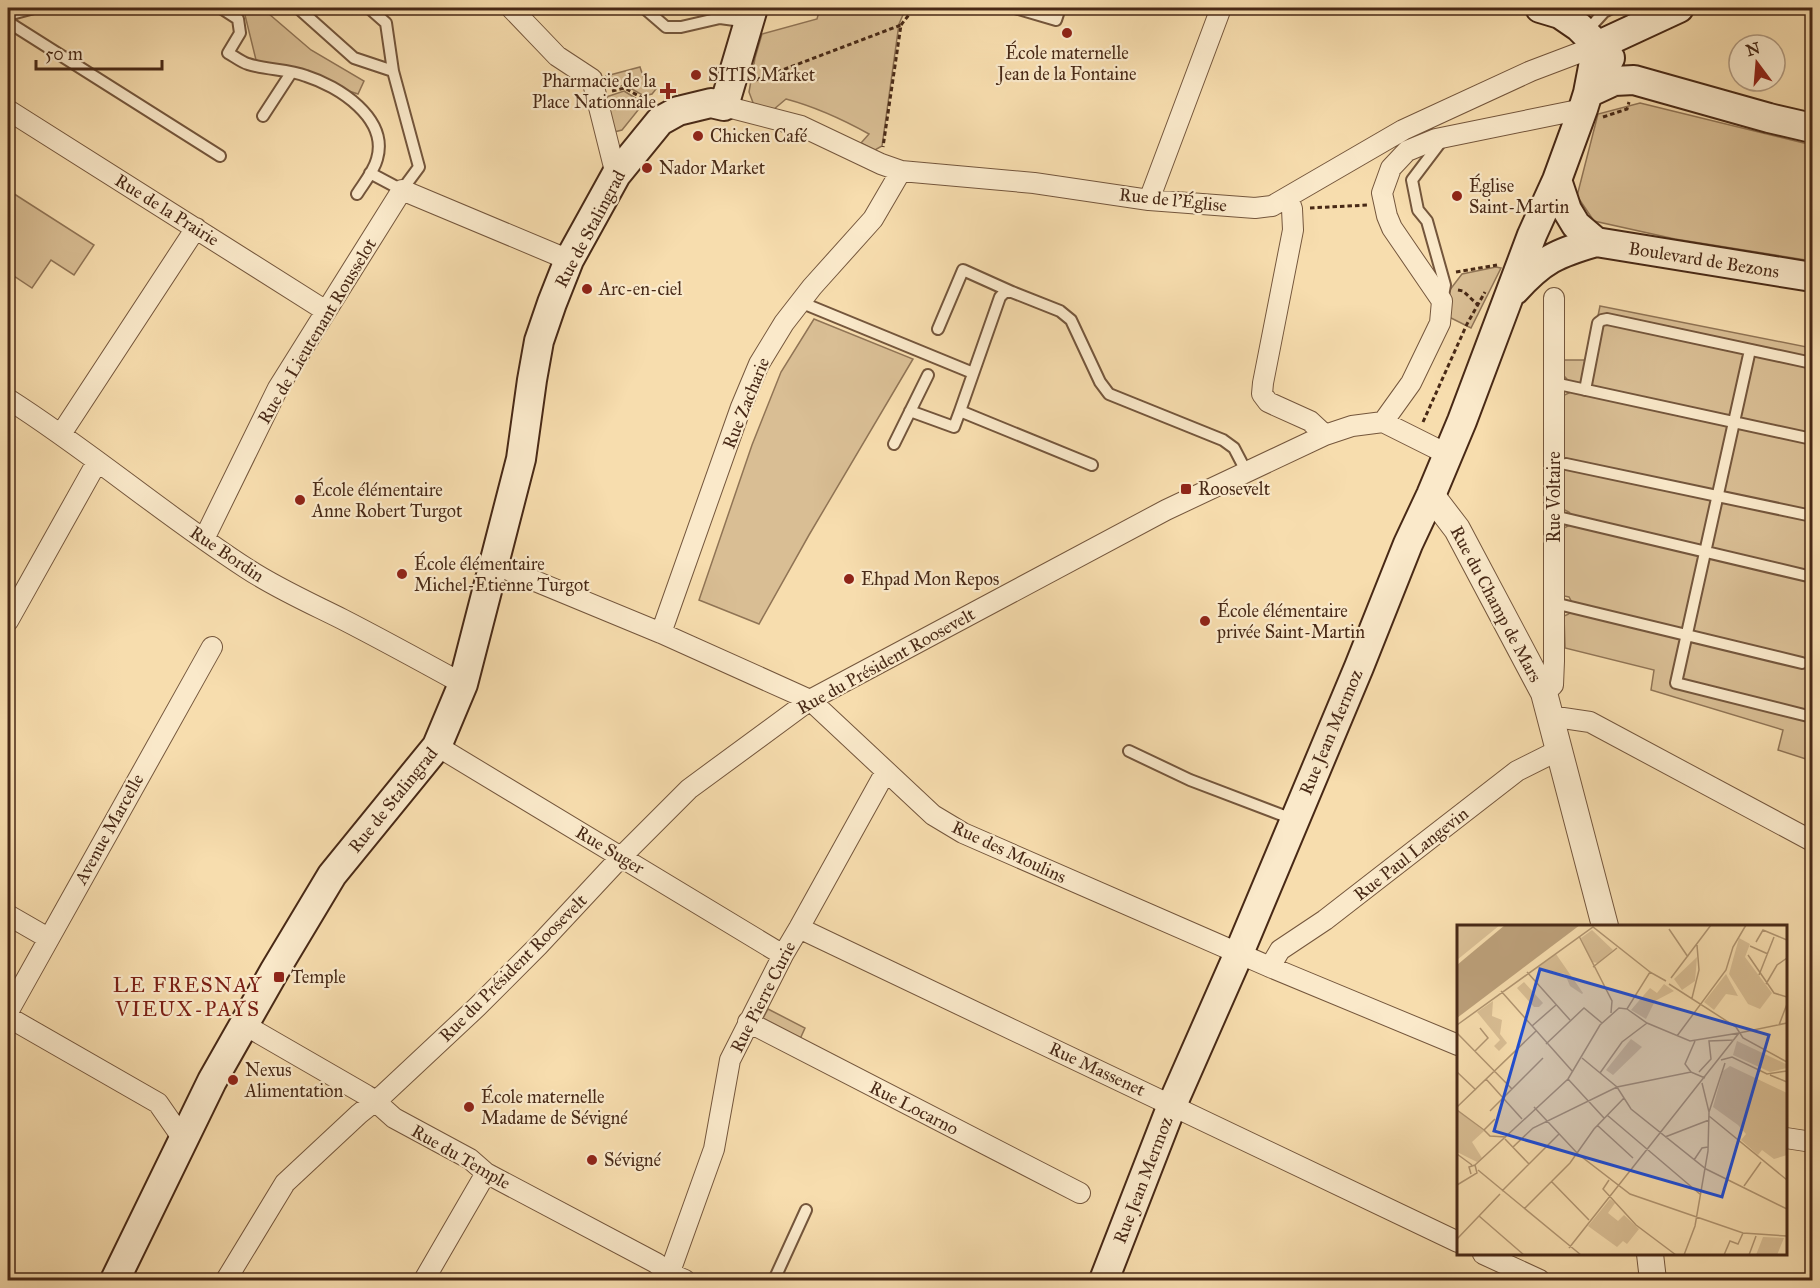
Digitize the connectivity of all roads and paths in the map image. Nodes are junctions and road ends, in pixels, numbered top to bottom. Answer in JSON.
{"nodes":[{"id":1,"x":34,"y":8,"type":"edge"},
{"id":2,"x":221,"y":8,"type":"edge"},
{"id":3,"x":298,"y":8,"type":"edge"},
{"id":4,"x":369,"y":8,"type":"edge"},
{"id":5,"x":511,"y":8,"type":"edge"},
{"id":6,"x":644,"y":8,"type":"edge"},
{"id":7,"x":914,"y":8,"type":"edge"},
{"id":8,"x":1016,"y":8,"type":"edge"},
{"id":9,"x":1060,"y":8,"type":"edge"},
{"id":10,"x":1221,"y":8,"type":"edge"},
{"id":11,"x":1540,"y":8,"type":"edge"},
{"id":12,"x":1612,"y":8,"type":"edge"},
{"id":13,"x":1679,"y":8,"type":"edge"},
{"id":14,"x":307,"y":12,"type":"edge"},
{"id":15,"x":8,"y":15,"type":"edge"},
{"id":16,"x":751,"y":15,"type":"edge"},
{"id":17,"x":8,"y":22,"type":"edge"},
{"id":18,"x":901,"y":25,"type":"junction"},
{"id":19,"x":1591,"y":39,"type":"junction"},
{"id":20,"x":393,"y":71,"type":"junction"},
{"id":21,"x":291,"y":73,"type":"junction"},
{"id":22,"x":1634,"y":80,"type":"junction"},
{"id":23,"x":597,"y":95,"type":"junction"},
{"id":24,"x":727,"y":98,"type":"junction"},
{"id":25,"x":651,"y":103,"type":"dead end"},
{"id":26,"x":1590,"y":108,"type":"junction"},
{"id":27,"x":8,"y":110,"type":"edge"},
{"id":28,"x":263,"y":116,"type":"dead end"},
{"id":29,"x":1812,"y":128,"type":"edge"},
{"id":30,"x":1444,"y":137,"type":"junction"},
{"id":31,"x":220,"y":156,"type":"dead end"},
{"id":32,"x":881,"y":164,"type":"junction"},
{"id":33,"x":901,"y":171,"type":"junction"},
{"id":34,"x":370,"y":173,"type":"junction"},
{"id":35,"x":616,"y":175,"type":"junction"},
{"id":36,"x":1557,"y":180,"type":"junction"},
{"id":37,"x":402,"y":190,"type":"junction"},
{"id":38,"x":357,"y":194,"type":"dead end"},
{"id":39,"x":1149,"y":200,"type":"junction"},
{"id":40,"x":1290,"y":203,"type":"junction"},
{"id":41,"x":1383,"y":204,"type":"junction"},
{"id":42,"x":196,"y":228,"type":"junction"},
{"id":43,"x":1596,"y":242,"type":"junction"},
{"id":44,"x":569,"y":260,"type":"junction"},
{"id":45,"x":1812,"y":277,"type":"edge"},
{"id":46,"x":1498,"y":285,"type":"junction"},
{"id":47,"x":1443,"y":287,"type":"junction"},
{"id":48,"x":1012,"y":292,"type":"junction"},
{"id":49,"x":1554,"y":298,"type":"dead end"},
{"id":50,"x":800,"y":302,"type":"junction"},
{"id":51,"x":1478,"y":305,"type":"junction"},
{"id":52,"x":326,"y":311,"type":"junction"},
{"id":53,"x":938,"y":329,"type":"dead end"},
{"id":54,"x":1750,"y":350,"type":"junction"},
{"id":55,"x":1812,"y":363,"type":"edge"},
{"id":56,"x":973,"y":373,"type":"junction"},
{"id":57,"x":928,"y":375,"type":"dead end"},
{"id":58,"x":1554,"y":383,"type":"junction"},
{"id":59,"x":1585,"y":390,"type":"junction"},
{"id":60,"x":8,"y":399,"type":"edge"},
{"id":61,"x":910,"y":411,"type":"junction"},
{"id":62,"x":960,"y":411,"type":"junction"},
{"id":63,"x":1383,"y":422,"type":"junction"},
{"id":64,"x":1734,"y":423,"type":"junction"},
{"id":65,"x":61,"y":434,"type":"junction"},
{"id":66,"x":1325,"y":435,"type":"junction"},
{"id":67,"x":1415,"y":438,"type":"junction"},
{"id":68,"x":1812,"y":439,"type":"edge"},
{"id":69,"x":894,"y":444,"type":"dead end"},
{"id":70,"x":1447,"y":454,"type":"junction"},
{"id":71,"x":97,"y":462,"type":"junction"},
{"id":72,"x":1566,"y":464,"type":"dead end"},
{"id":73,"x":1092,"y":465,"type":"dead end"},
{"id":74,"x":1246,"y":471,"type":"junction"},
{"id":75,"x":1431,"y":495,"type":"junction"},
{"id":76,"x":1718,"y":496,"type":"junction"},
{"id":77,"x":1554,"y":516,"type":"junction"},
{"id":78,"x":1812,"y":516,"type":"edge"},
{"id":79,"x":204,"y":539,"type":"junction"},
{"id":80,"x":1705,"y":552,"type":"junction"},
{"id":81,"x":494,"y":564,"type":"junction"},
{"id":82,"x":1812,"y":578,"type":"edge"},
{"id":83,"x":1554,"y":603,"type":"junction"},
{"id":84,"x":8,"y":621,"type":"edge"},
{"id":85,"x":661,"y":633,"type":"junction"},
{"id":86,"x":1687,"y":635,"type":"junction"},
{"id":87,"x":212,"y":647,"type":"dead end"},
{"id":88,"x":1802,"y":663,"type":"dead end"},
{"id":89,"x":463,"y":684,"type":"junction"},
{"id":90,"x":1544,"y":693,"type":"junction"},
{"id":91,"x":810,"y":700,"type":"junction"},
{"id":92,"x":1812,"y":717,"type":"edge"},
{"id":93,"x":1552,"y":718,"type":"junction"},
{"id":94,"x":437,"y":746,"type":"junction"},
{"id":95,"x":1560,"y":750,"type":"junction"},
{"id":96,"x":1129,"y":751,"type":"dead end"},
{"id":97,"x":886,"y":771,"type":"junction"},
{"id":98,"x":1295,"y":820,"type":"junction"},
{"id":99,"x":1812,"y":841,"type":"edge"},
{"id":100,"x":621,"y":857,"type":"junction"},
{"id":101,"x":8,"y":915,"type":"edge"},
{"id":102,"x":1604,"y":925,"type":"edge"},
{"id":103,"x":799,"y":928,"type":"junction"},
{"id":104,"x":48,"y":938,"type":"junction"},
{"id":105,"x":1239,"y":953,"type":"junction"},
{"id":106,"x":783,"y":955,"type":"junction"},
{"id":107,"x":1270,"y":967,"type":"junction"},
{"id":108,"x":8,"y":1012,"type":"edge"},
{"id":109,"x":8,"y":1017,"type":"edge"},
{"id":110,"x":748,"y":1022,"type":"junction"},
{"id":111,"x":243,"y":1024,"type":"junction"},
{"id":112,"x":1457,"y":1045,"type":"edge"},
{"id":113,"x":375,"y":1101,"type":"junction"},
{"id":114,"x":1172,"y":1105,"type":"junction"},
{"id":115,"x":1787,"y":1138,"type":"edge"},
{"id":116,"x":183,"y":1139,"type":"junction"},
{"id":117,"x":1812,"y":1142,"type":"edge"},
{"id":118,"x":486,"y":1173,"type":"junction"},
{"id":119,"x":1080,"y":1193,"type":"dead end"},
{"id":120,"x":806,"y":1210,"type":"dead end"},
{"id":121,"x":1457,"y":1242,"type":"edge"},
{"id":122,"x":1485,"y":1255,"type":"edge"},
{"id":123,"x":1650,"y":1255,"type":"edge"},
{"id":124,"x":673,"y":1278,"type":"edge"},
{"id":125,"x":115,"y":1281,"type":"edge"},
{"id":126,"x":226,"y":1281,"type":"edge"},
{"id":127,"x":424,"y":1281,"type":"edge"},
{"id":128,"x":774,"y":1281,"type":"edge"},
{"id":129,"x":1104,"y":1281,"type":"edge"},
{"id":130,"x":1540,"y":1281,"type":"edge"},
{"id":131,"x":1653,"y":1281,"type":"edge"}],
"edges":[{"from":1,"to":15,"type":"lane"},
{"from":2,"to":21,"type":"lane"},
{"from":3,"to":14,"type":"lane"},
{"from":4,"to":20,"type":"lane"},
{"from":5,"to":23,"type":"street"},
{"from":6,"to":16,"type":"lane"},
{"from":7,"to":18,"type":"path"},
{"from":8,"to":9,"type":"lane"},
{"from":10,"to":39,"type":"street"},
{"from":11,"to":19,"type":"main road"},
{"from":12,"to":19,"type":"lane"},
{"from":13,"to":19,"type":"main road"},
{"from":14,"to":20,"type":"lane"},
{"from":16,"to":24,"type":"main road"},
{"from":17,"to":31,"type":"lane"},
{"from":18,"to":24,"type":"path"},
{"from":18,"to":32,"type":"path"},
{"from":19,"to":22,"type":"main road"},
{"from":19,"to":26,"type":"main road","name":"Rue Jean Mermoz"},
{"from":19,"to":40,"type":"street","name":"Rue de l'Église"},
{"from":20,"to":37,"type":"lane"},
{"from":21,"to":28,"type":"lane"},
{"from":21,"to":34,"type":"lane"},
{"from":22,"to":26,"type":"main road"},
{"from":22,"to":26,"type":"path"},
{"from":22,"to":29,"type":"main road"},
{"from":23,"to":25,"type":"path"},
{"from":23,"to":35,"type":"street"},
{"from":24,"to":32,"type":"street","name":"Rue de l'Église"},
{"from":24,"to":35,"type":"main road","name":"Rue de Stalingrad"},
{"from":26,"to":30,"type":"street"},
{"from":26,"to":36,"type":"main road","name":"Rue Jean Mermoz"},
{"from":27,"to":42,"type":"street","name":"Rue de la Prairie"},
{"from":30,"to":41,"type":"street"},
{"from":30,"to":47,"type":"lane"},
{"from":32,"to":33,"type":"street","name":"Rue de l'Église"},
{"from":33,"to":39,"type":"street","name":"Rue de l'Église"},
{"from":33,"to":50,"type":"street","name":"Rue Zacharie"},
{"from":34,"to":37,"type":"lane"},
{"from":34,"to":38,"type":"lane"},
{"from":35,"to":44,"type":"main road","name":"Rue de Stalingrad"},
{"from":36,"to":43,"type":"main road"},
{"from":36,"to":46,"type":"main road","name":"Rue Jean Mermoz"},
{"from":37,"to":44,"type":"street"},
{"from":37,"to":52,"type":"street","name":"Rue de Lieutenant Rousselot"},
{"from":39,"to":40,"type":"street","name":"Rue de l'Église"},
{"from":40,"to":41,"type":"path"},
{"from":40,"to":66,"type":"street"},
{"from":41,"to":47,"type":"street"},
{"from":42,"to":52,"type":"street","name":"Rue de la Prairie"},
{"from":42,"to":65,"type":"street"},
{"from":43,"to":45,"type":"main road","name":"Boulevard de Bezons"},
{"from":43,"to":46,"type":"main road","name":"Boulevard de Bezons"},
{"from":44,"to":81,"type":"main road","name":"Rue de Stalingrad"},
{"from":46,"to":47,"type":"path"},
{"from":46,"to":51,"type":"path"},
{"from":46,"to":70,"type":"main road","name":"Rue Jean Mermoz"},
{"from":47,"to":51,"type":"path"},
{"from":47,"to":63,"type":"street"},
{"from":48,"to":53,"type":"lane"},
{"from":48,"to":56,"type":"lane"},
{"from":48,"to":74,"type":"lane"},
{"from":49,"to":58,"type":"street","name":"Rue Voltaire"},
{"from":50,"to":56,"type":"lane"},
{"from":50,"to":85,"type":"street","name":"Rue Zacharie"},
{"from":51,"to":67,"type":"path"},
{"from":52,"to":79,"type":"street","name":"Rue de Lieutenant Rousselot"},
{"from":54,"to":55,"type":"lane"},
{"from":54,"to":59,"type":"lane"},
{"from":54,"to":64,"type":"lane"},
{"from":56,"to":62,"type":"lane"},
{"from":57,"to":61,"type":"lane"},
{"from":58,"to":59,"type":"lane"},
{"from":58,"to":77,"type":"street","name":"Rue Voltaire"},
{"from":59,"to":64,"type":"lane"},
{"from":60,"to":65,"type":"street","name":"Rue Bordin"},
{"from":61,"to":62,"type":"lane"},
{"from":61,"to":69,"type":"lane"},
{"from":62,"to":73,"type":"lane"},
{"from":63,"to":66,"type":"street","name":"Rue du Président Roosevelt"},
{"from":63,"to":67,"type":"street"},
{"from":64,"to":68,"type":"lane"},
{"from":64,"to":76,"type":"lane"},
{"from":65,"to":71,"type":"street","name":"Rue Bordin"},
{"from":66,"to":74,"type":"street","name":"Rue du Président Roosevelt"},
{"from":67,"to":70,"type":"street"},
{"from":70,"to":75,"type":"main road","name":"Rue Jean Mermoz"},
{"from":71,"to":79,"type":"street","name":"Rue Bordin"},
{"from":71,"to":84,"type":"street"},
{"from":72,"to":76,"type":"lane"},
{"from":74,"to":91,"type":"street","name":"Rue du Président Roosevelt"},
{"from":75,"to":90,"type":"street","name":"Rue du Champ de Mars"},
{"from":75,"to":98,"type":"main road","name":"Rue Jean Mermoz"},
{"from":76,"to":78,"type":"lane"},
{"from":76,"to":80,"type":"lane"},
{"from":77,"to":80,"type":"lane"},
{"from":77,"to":83,"type":"street","name":"Rue Voltaire"},
{"from":79,"to":89,"type":"street","name":"Rue Bordin"},
{"from":80,"to":82,"type":"lane"},
{"from":80,"to":86,"type":"lane"},
{"from":81,"to":85,"type":"street","name":"Rue des Moulins"},
{"from":81,"to":89,"type":"main road","name":"Rue de Stalingrad"},
{"from":83,"to":86,"type":"lane"},
{"from":83,"to":90,"type":"street","name":"Rue Voltaire"},
{"from":85,"to":91,"type":"street","name":"Rue des Moulins"},
{"from":86,"to":88,"type":"lane"},
{"from":86,"to":92,"type":"lane"},
{"from":87,"to":104,"type":"street","name":"Avenue Marcelle"},
{"from":89,"to":94,"type":"main road","name":"Rue de Stalingrad"},
{"from":90,"to":93,"type":"street","name":"Rue du Champ de Mars"},
{"from":91,"to":97,"type":"street","name":"Rue des Moulins"},
{"from":91,"to":100,"type":"street","name":"Rue du Président Roosevelt"},
{"from":93,"to":95,"type":"street"},
{"from":93,"to":99,"type":"street"},
{"from":94,"to":100,"type":"street","name":"Rue Suger"},
{"from":94,"to":111,"type":"main road","name":"Rue de Stalingrad"},
{"from":95,"to":102,"type":"street"},
{"from":95,"to":107,"type":"street","name":"Rue Paul Langevin"},
{"from":96,"to":98,"type":"lane"},
{"from":97,"to":103,"type":"street","name":"Rue Pierre Curie"},
{"from":97,"to":105,"type":"street","name":"Rue des Moulins"},
{"from":98,"to":105,"type":"main road","name":"Rue Jean Mermoz"},
{"from":100,"to":106,"type":"street","name":"Rue Suger"},
{"from":100,"to":113,"type":"street","name":"Rue du Président Roosevelt"},
{"from":101,"to":104,"type":"street"},
{"from":103,"to":106,"type":"street","name":"Rue Pierre Curie"},
{"from":103,"to":114,"type":"street","name":"Rue Massenet"},
{"from":104,"to":108,"type":"street","name":"Avenue Marcelle"},
{"from":105,"to":107,"type":"street","name":"Rue des Moulins"},
{"from":105,"to":114,"type":"main road","name":"Rue Jean Mermoz"},
{"from":106,"to":110,"type":"street","name":"Rue Pierre Curie"},
{"from":107,"to":112,"type":"street","name":"Rue des Moulins"},
{"from":109,"to":116,"type":"street"},
{"from":110,"to":119,"type":"street","name":"Rue Locarno"},
{"from":110,"to":124,"type":"street","name":"Rue Pierre Curie"},
{"from":111,"to":113,"type":"street","name":"Rue du Temple"},
{"from":111,"to":116,"type":"main road","name":"Rue de Stalingrad"},
{"from":113,"to":118,"type":"street","name":"Rue du Temple"},
{"from":113,"to":126,"type":"street","name":"Rue du Président Roosevelt"},
{"from":114,"to":121,"type":"street","name":"Rue Massenet"},
{"from":114,"to":129,"type":"main road","name":"Rue Jean Mermoz"},
{"from":115,"to":117,"type":"street"},
{"from":116,"to":125,"type":"main road","name":"Rue de Stalingrad"},
{"from":118,"to":124,"type":"street","name":"Rue du Temple"},
{"from":118,"to":127,"type":"street"},
{"from":120,"to":128,"type":"lane"},
{"from":122,"to":130,"type":"street"},
{"from":123,"to":131,"type":"street"}]}
